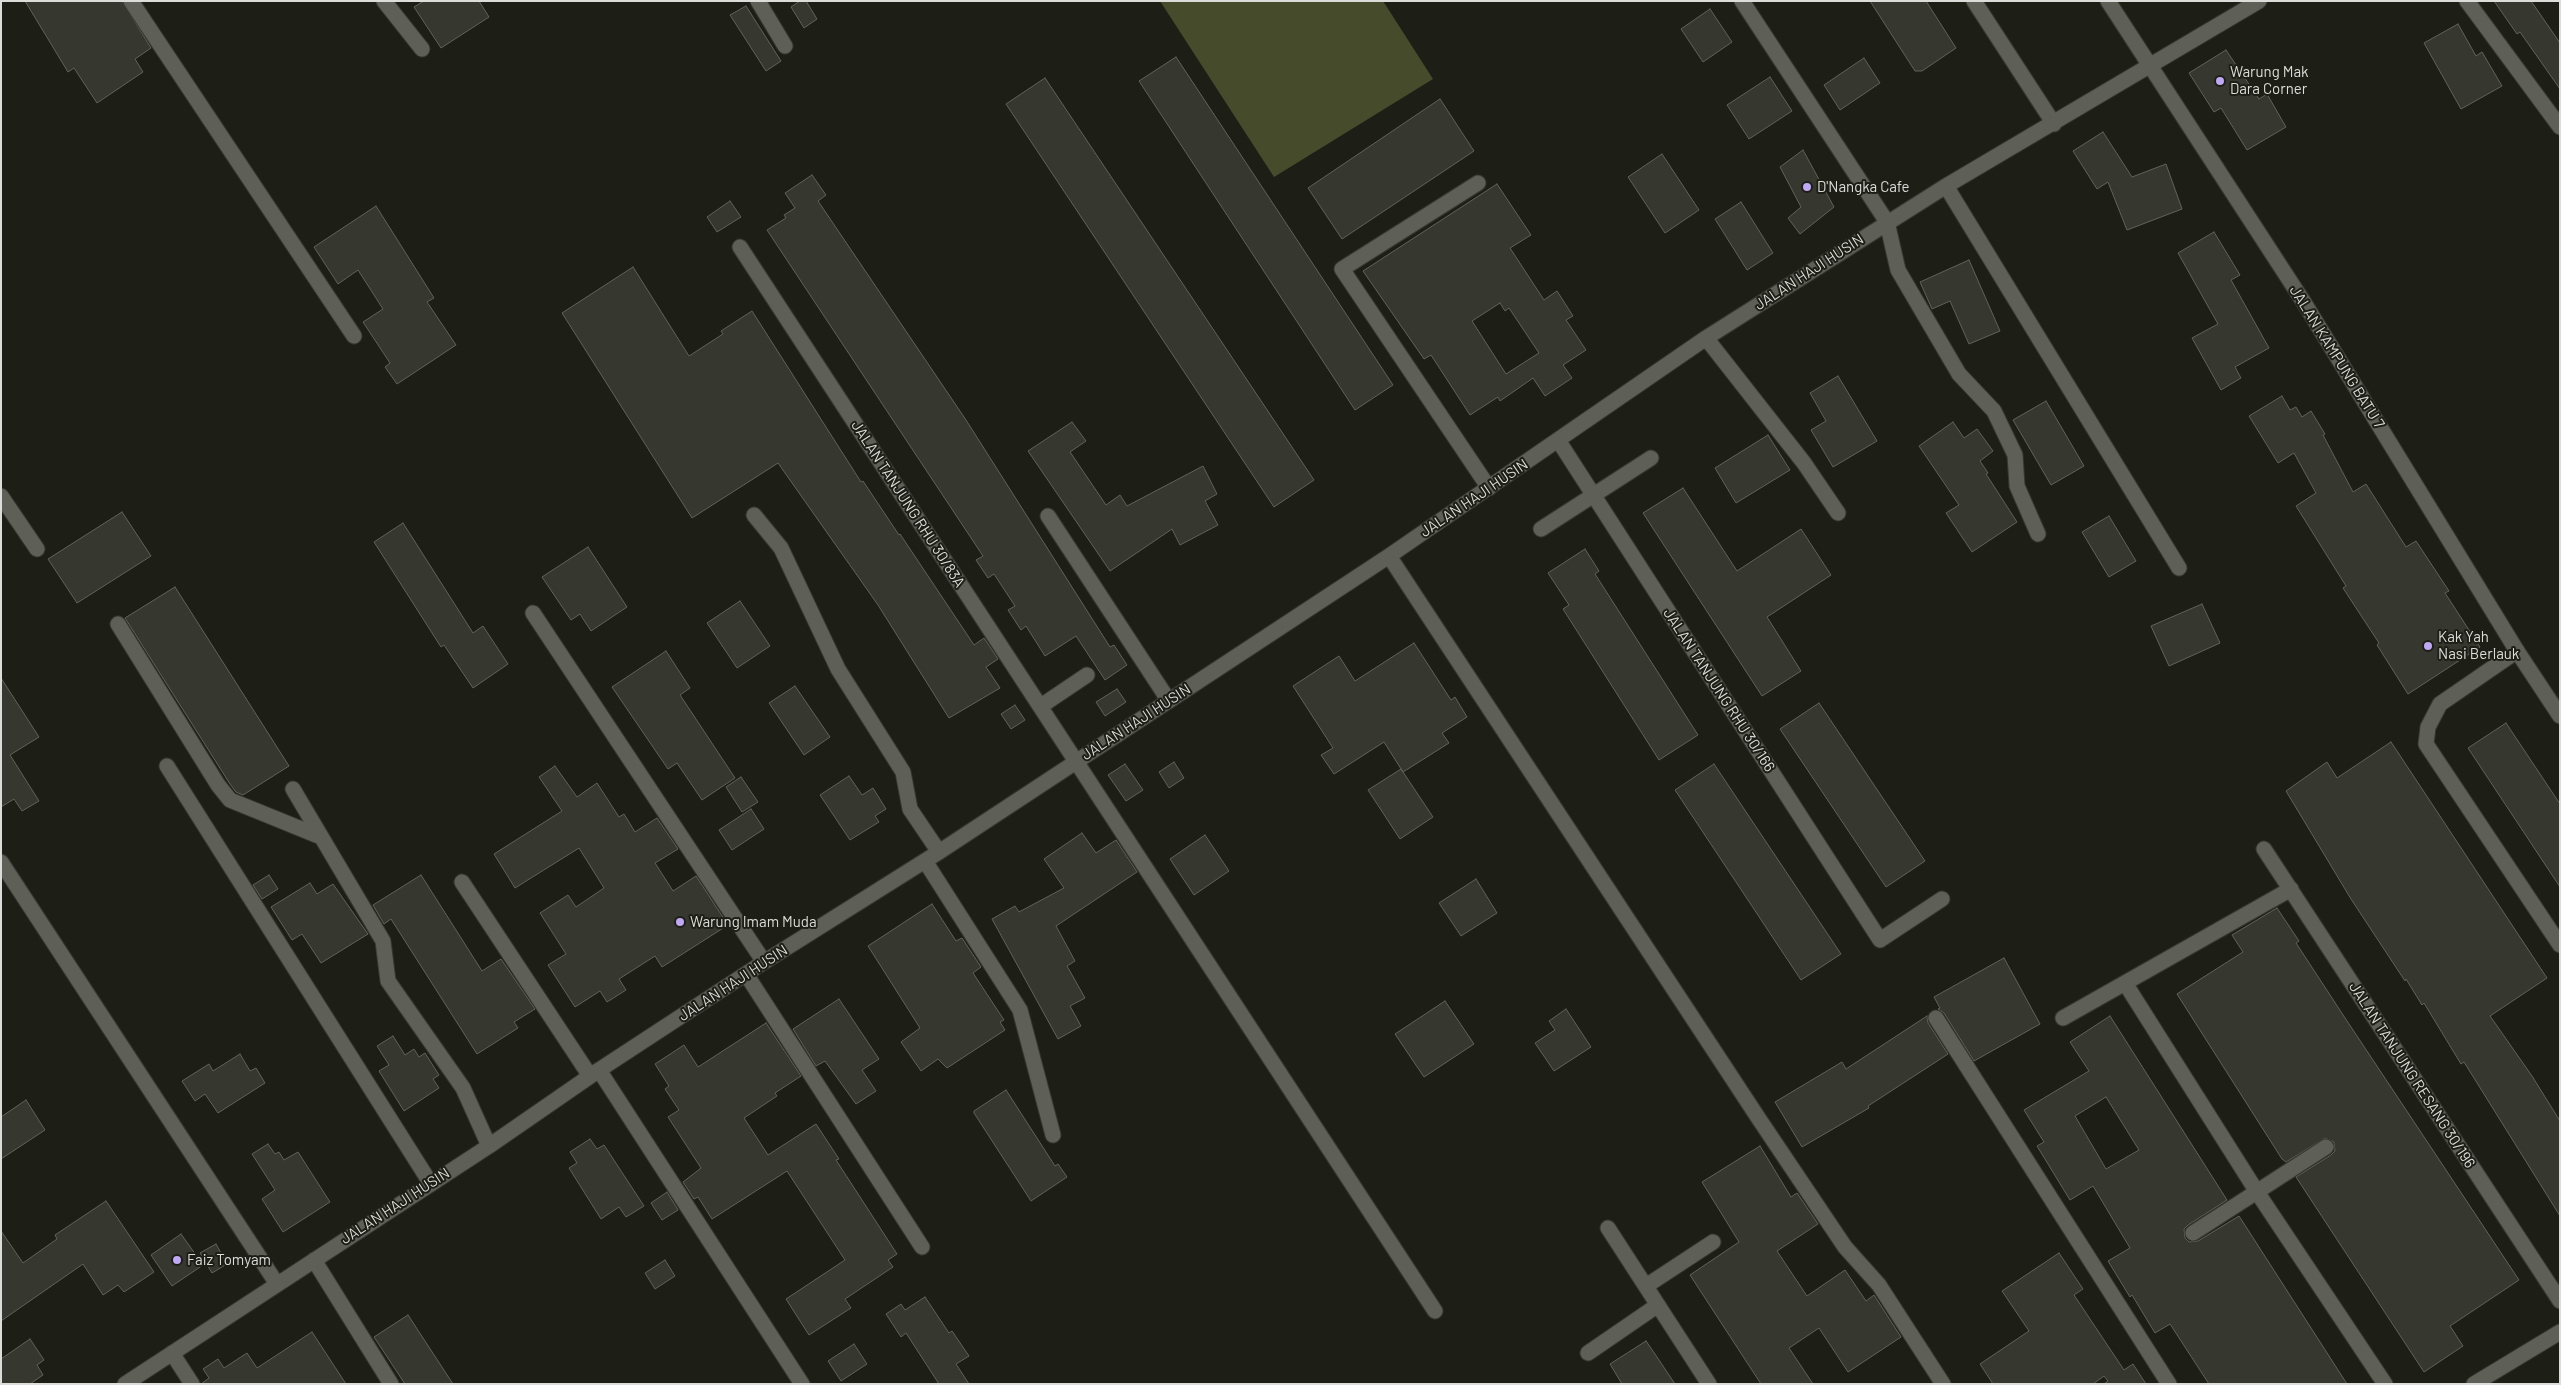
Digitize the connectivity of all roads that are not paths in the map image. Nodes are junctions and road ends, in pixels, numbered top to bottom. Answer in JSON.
{"nodes":[{"id":1,"x":131,"y":1,"type":"edge"},
{"id":2,"x":384,"y":1,"type":"edge"},
{"id":3,"x":758,"y":1,"type":"edge"},
{"id":4,"x":1742,"y":1,"type":"edge"},
{"id":5,"x":1974,"y":1,"type":"edge"},
{"id":6,"x":2108,"y":1,"type":"edge"},
{"id":7,"x":2259,"y":1,"type":"edge"},
{"id":8,"x":2467,"y":1,"type":"edge"},
{"id":9,"x":785,"y":46,"type":"dead end"},
{"id":10,"x":422,"y":49,"type":"dead end"},
{"id":11,"x":2150,"y":67,"type":"junction"},
{"id":12,"x":2054,"y":124,"type":"junction"},
{"id":13,"x":2560,"y":127,"type":"edge"},
{"id":14,"x":1478,"y":183,"type":"dead end"},
{"id":15,"x":1946,"y":186,"type":"junction"},
{"id":16,"x":1886,"y":222,"type":"junction"},
{"id":17,"x":740,"y":247,"type":"dead end"},
{"id":18,"x":354,"y":336,"type":"dead end"},
{"id":19,"x":1706,"y":338,"type":"junction"},
{"id":20,"x":1558,"y":440,"type":"junction"},
{"id":21,"x":1651,"y":458,"type":"dead end"},
{"id":22,"x":1489,"y":488,"type":"junction"},
{"id":23,"x":1,"y":496,"type":"edge"},
{"id":24,"x":1594,"y":496,"type":"junction"},
{"id":25,"x":1838,"y":513,"type":"dead end"},
{"id":26,"x":754,"y":515,"type":"dead end"},
{"id":27,"x":1048,"y":516,"type":"dead end"},
{"id":28,"x":1541,"y":529,"type":"dead end"},
{"id":29,"x":2038,"y":534,"type":"dead end"},
{"id":30,"x":37,"y":549,"type":"dead end"},
{"id":31,"x":1389,"y":556,"type":"junction"},
{"id":32,"x":2179,"y":568,"type":"dead end"},
{"id":33,"x":534,"y":613,"type":"dead end"},
{"id":34,"x":118,"y":624,"type":"dead end"},
{"id":35,"x":2517,"y":651,"type":"junction"},
{"id":36,"x":1087,"y":675,"type":"dead end"},
{"id":37,"x":1169,"y":701,"type":"junction"},
{"id":38,"x":1041,"y":706,"type":"junction"},
{"id":39,"x":2560,"y":716,"type":"edge"},
{"id":40,"x":1077,"y":761,"type":"junction"},
{"id":41,"x":167,"y":766,"type":"dead end"},
{"id":42,"x":292,"y":789,"type":"dead end"},
{"id":43,"x":321,"y":837,"type":"junction"},
{"id":44,"x":2264,"y":849,"type":"dead end"},
{"id":45,"x":939,"y":852,"type":"junction"},
{"id":46,"x":1,"y":862,"type":"edge"},
{"id":47,"x":925,"y":862,"type":"junction"},
{"id":48,"x":462,"y":882,"type":"dead end"},
{"id":49,"x":2290,"y":889,"type":"junction"},
{"id":50,"x":1942,"y":900,"type":"dead end"},
{"id":51,"x":2560,"y":945,"type":"edge"},
{"id":52,"x":764,"y":962,"type":"junction"},
{"id":53,"x":746,"y":974,"type":"junction"},
{"id":54,"x":2125,"y":983,"type":"junction"},
{"id":55,"x":1936,"y":1018,"type":"dead end"},
{"id":56,"x":2063,"y":1018,"type":"dead end"},
{"id":57,"x":594,"y":1073,"type":"junction"},
{"id":58,"x":1053,"y":1136,"type":"dead end"},
{"id":59,"x":489,"y":1146,"type":"junction"},
{"id":60,"x":2326,"y":1147,"type":"dead end"},
{"id":61,"x":430,"y":1184,"type":"junction"},
{"id":62,"x":2256,"y":1192,"type":"junction"},
{"id":63,"x":1608,"y":1228,"type":"dead end"},
{"id":64,"x":2193,"y":1233,"type":"dead end"},
{"id":65,"x":1714,"y":1242,"type":"dead end"},
{"id":66,"x":922,"y":1247,"type":"dead end"},
{"id":67,"x":314,"y":1260,"type":"junction"},
{"id":68,"x":277,"y":1284,"type":"junction"},
{"id":69,"x":1646,"y":1286,"type":"junction"},
{"id":70,"x":2560,"y":1301,"type":"edge"},
{"id":71,"x":1658,"y":1305,"type":"junction"},
{"id":72,"x":1435,"y":1311,"type":"dead end"},
{"id":73,"x":2560,"y":1332,"type":"edge"},
{"id":74,"x":172,"y":1353,"type":"junction"},
{"id":75,"x":1588,"y":1353,"type":"dead end"},
{"id":76,"x":126,"y":1384,"type":"edge"},
{"id":77,"x":192,"y":1384,"type":"edge"},
{"id":78,"x":391,"y":1384,"type":"edge"},
{"id":79,"x":802,"y":1384,"type":"edge"},
{"id":80,"x":1709,"y":1384,"type":"edge"},
{"id":81,"x":1943,"y":1384,"type":"edge"},
{"id":82,"x":2168,"y":1384,"type":"edge"},
{"id":83,"x":2385,"y":1384,"type":"edge"},
{"id":84,"x":2474,"y":1384,"type":"edge"}],
"edges":[{"from":1,"to":18,"type":"street"},
{"from":2,"to":10,"type":"street"},
{"from":3,"to":9,"type":"street"},
{"from":4,"to":16,"type":"street"},
{"from":5,"to":12,"type":"street"},
{"from":6,"to":11,"type":"street","name":"JALAN KAMPUNG BATU 7"},
{"from":7,"to":11,"type":"street","name":"JALAN HAJI HUSIN"},
{"from":8,"to":13,"type":"street"},
{"from":11,"to":12,"type":"street","name":"JALAN HAJI HUSIN"},
{"from":11,"to":35,"type":"street","name":"JALAN KAMPUNG BATU 7"},
{"from":12,"to":15,"type":"street","name":"JALAN HAJI HUSIN"},
{"from":14,"to":22,"type":"street"},
{"from":15,"to":16,"type":"street","name":"JALAN HAJI HUSIN"},
{"from":15,"to":32,"type":"street"},
{"from":16,"to":19,"type":"street","name":"JALAN HAJI HUSIN"},
{"from":16,"to":29,"type":"street"},
{"from":17,"to":38,"type":"street","name":"JALAN TANJUNG RHU 30/83A"},
{"from":19,"to":20,"type":"street","name":"JALAN HAJI HUSIN"},
{"from":19,"to":25,"type":"street"},
{"from":20,"to":22,"type":"street","name":"JALAN HAJI HUSIN"},
{"from":20,"to":24,"type":"street","name":"JALAN TANJUNG RHU 30/166"},
{"from":21,"to":24,"type":"street"},
{"from":22,"to":31,"type":"street","name":"JALAN HAJI HUSIN"},
{"from":23,"to":30,"type":"street"},
{"from":24,"to":28,"type":"street"},
{"from":24,"to":50,"type":"street","name":"JALAN TANJUNG RHU 30/166"},
{"from":26,"to":45,"type":"street"},
{"from":27,"to":37,"type":"street"},
{"from":31,"to":37,"type":"street","name":"JALAN HAJI HUSIN"},
{"from":31,"to":81,"type":"street"},
{"from":33,"to":52,"type":"street"},
{"from":34,"to":43,"type":"street"},
{"from":35,"to":39,"type":"street","name":"JALAN KAMPUNG BATU 7"},
{"from":35,"to":51,"type":"street"},
{"from":36,"to":38,"type":"street"},
{"from":37,"to":40,"type":"street","name":"JALAN HAJI HUSIN"},
{"from":38,"to":40,"type":"street","name":"JALAN TANJUNG RHU 30/83A"},
{"from":40,"to":45,"type":"street","name":"JALAN HAJI HUSIN"},
{"from":40,"to":72,"type":"street","name":"JALAN TANJUNG RHU 30/83A"},
{"from":41,"to":61,"type":"street"},
{"from":42,"to":43,"type":"street"},
{"from":43,"to":59,"type":"street"},
{"from":44,"to":49,"type":"street","name":"JALAN TANJUNG RESANG 30/196"},
{"from":45,"to":47,"type":"street","name":"JALAN HAJI HUSIN"},
{"from":46,"to":68,"type":"street"},
{"from":47,"to":52,"type":"street","name":"JALAN HAJI HUSIN"},
{"from":47,"to":58,"type":"street"},
{"from":48,"to":57,"type":"street"},
{"from":49,"to":54,"type":"street"},
{"from":49,"to":70,"type":"street","name":"JALAN TANJUNG RESANG 30/196"},
{"from":52,"to":53,"type":"street","name":"JALAN HAJI HUSIN"},
{"from":53,"to":57,"type":"street","name":"JALAN HAJI HUSIN"},
{"from":53,"to":66,"type":"street"},
{"from":54,"to":56,"type":"street"},
{"from":54,"to":62,"type":"street"},
{"from":55,"to":82,"type":"street"},
{"from":57,"to":59,"type":"street","name":"JALAN HAJI HUSIN"},
{"from":57,"to":79,"type":"street"},
{"from":59,"to":61,"type":"street","name":"JALAN HAJI HUSIN"},
{"from":60,"to":62,"type":"street"},
{"from":61,"to":67,"type":"street","name":"JALAN HAJI HUSIN"},
{"from":62,"to":64,"type":"street"},
{"from":62,"to":83,"type":"street"},
{"from":63,"to":69,"type":"street"},
{"from":65,"to":69,"type":"street"},
{"from":67,"to":68,"type":"street","name":"JALAN HAJI HUSIN"},
{"from":67,"to":78,"type":"street"},
{"from":68,"to":74,"type":"street","name":"JALAN HAJI HUSIN"},
{"from":69,"to":71,"type":"street"},
{"from":71,"to":75,"type":"street"},
{"from":71,"to":80,"type":"street"},
{"from":73,"to":84,"type":"street"},
{"from":74,"to":76,"type":"street","name":"JALAN HAJI HUSIN"},
{"from":74,"to":77,"type":"street"}]}
